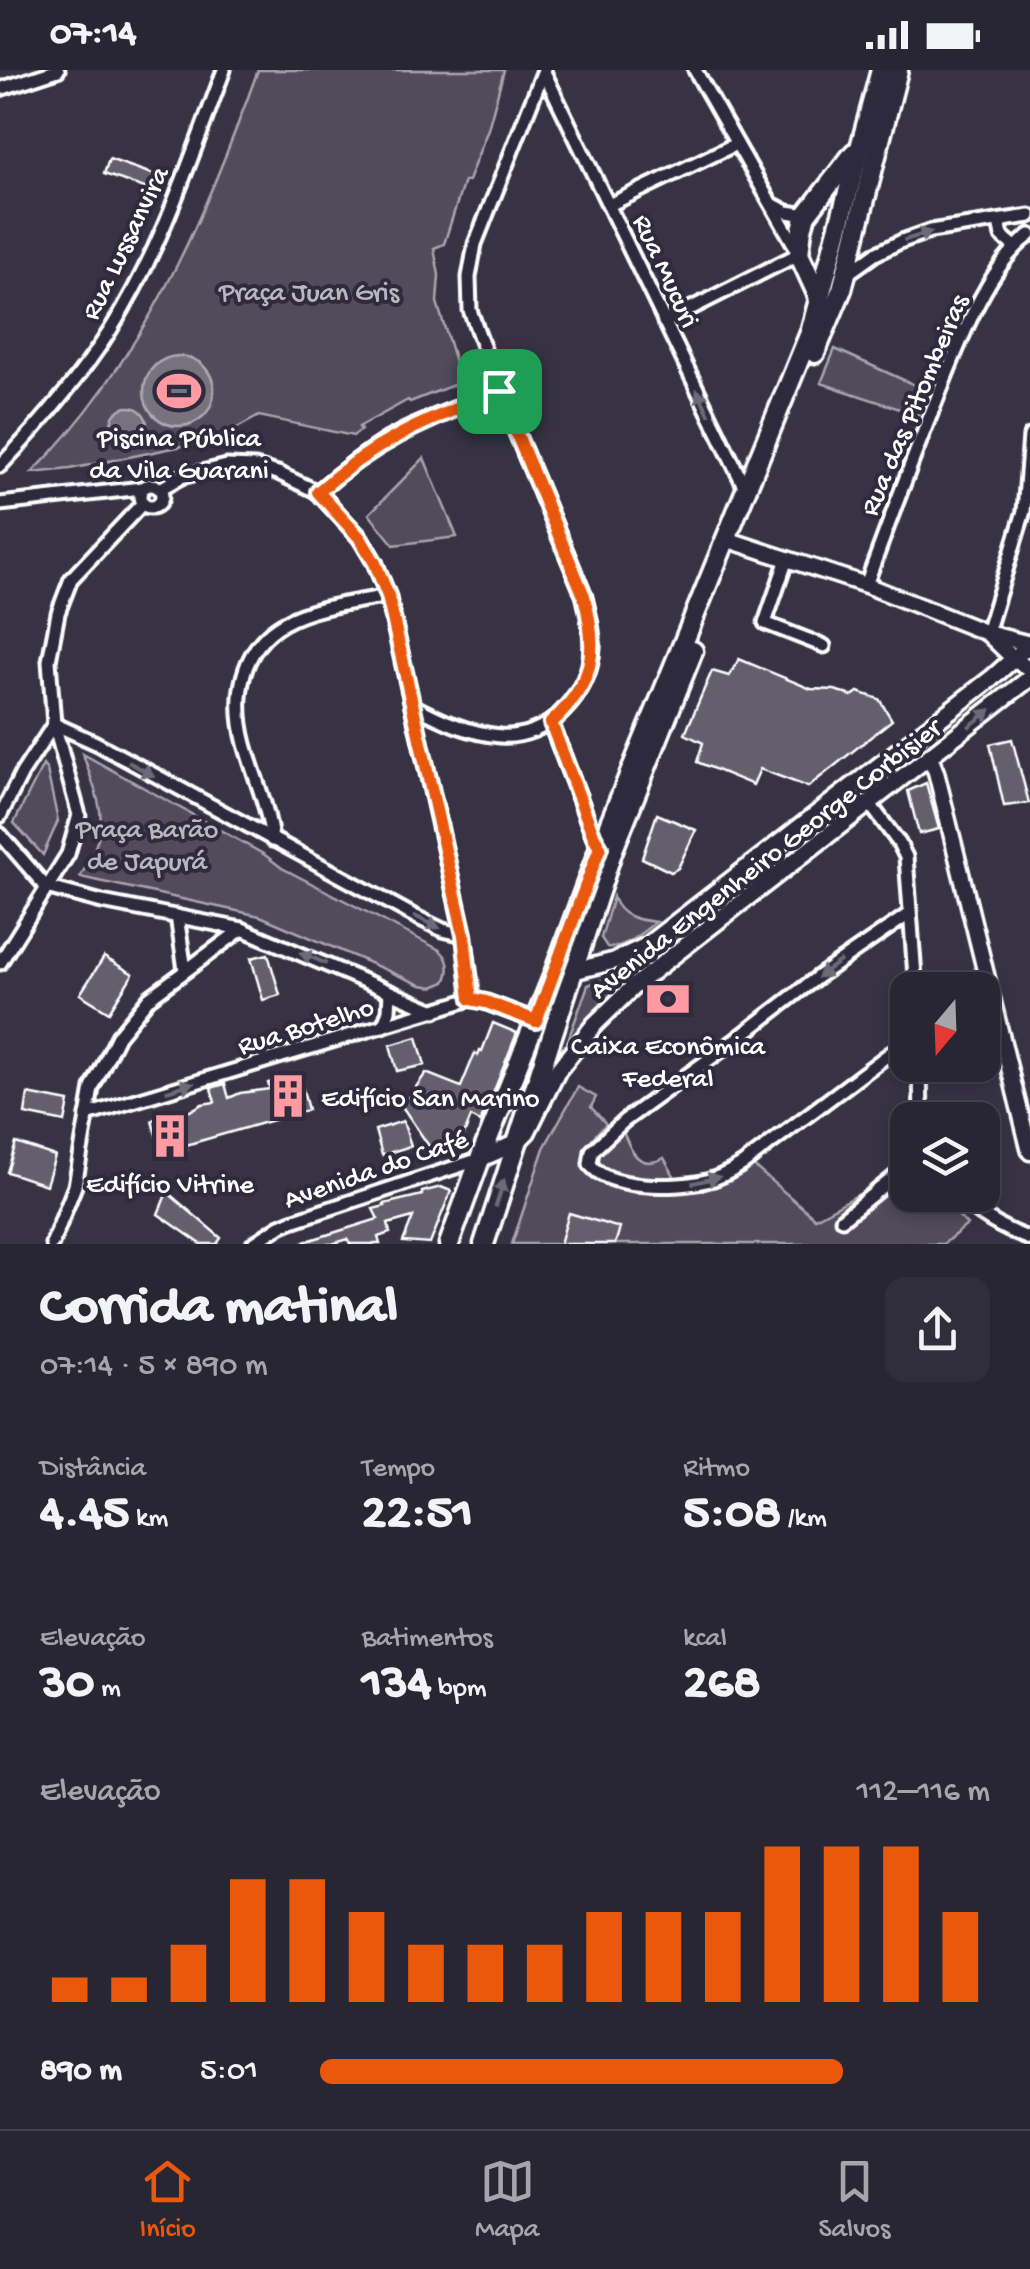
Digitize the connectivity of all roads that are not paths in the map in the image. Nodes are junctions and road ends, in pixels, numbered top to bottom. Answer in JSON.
{"nodes":[{"id":1,"x":58,"y":70,"type":"edge"},
{"id":2,"x":224,"y":70,"type":"edge"},
{"id":3,"x":696,"y":70,"type":"edge"},
{"id":4,"x":544,"y":71,"type":"edge"},
{"id":5,"x":894,"y":71,"type":"edge"},
{"id":6,"x":0,"y":89,"type":"edge"},
{"id":7,"x":862,"y":142,"type":"junction"},
{"id":8,"x":736,"y":144,"type":"junction"},
{"id":9,"x":768,"y":202,"type":"junction"},
{"id":10,"x":609,"y":205,"type":"junction"},
{"id":11,"x":844,"y":206,"type":"junction"},
{"id":12,"x":806,"y":215,"type":"junction"},
{"id":13,"x":1030,"y":216,"type":"edge"},
{"id":14,"x":999,"y":222,"type":"junction"},
{"id":15,"x":856,"y":229,"type":"junction"},
{"id":16,"x":1030,"y":235,"type":"edge"},
{"id":17,"x":1015,"y":247,"type":"junction"},
{"id":18,"x":799,"y":254,"type":"junction"},
{"id":19,"x":846,"y":275,"type":"junction"},
{"id":20,"x":826,"y":277,"type":"junction"},
{"id":21,"x":820,"y":301,"type":"junction"},
{"id":22,"x":664,"y":322,"type":"junction"},
{"id":23,"x":499,"y":391,"type":"junction"},
{"id":24,"x":1030,"y":436,"type":"edge"},
{"id":25,"x":0,"y":466,"type":"edge"},
{"id":26,"x":142,"y":488,"type":"junction"},
{"id":27,"x":160,"y":488,"type":"junction"},
{"id":28,"x":746,"y":490,"type":"junction"},
{"id":29,"x":318,"y":492,"type":"junction"},
{"id":30,"x":0,"y":504,"type":"edge"},
{"id":31,"x":142,"y":504,"type":"junction"},
{"id":32,"x":732,"y":541,"type":"junction"},
{"id":33,"x":786,"y":560,"type":"junction"},
{"id":34,"x":866,"y":585,"type":"junction"},
{"id":35,"x":388,"y":596,"type":"junction"},
{"id":36,"x":987,"y":633,"type":"junction"},
{"id":37,"x":1030,"y":644,"type":"edge"},
{"id":38,"x":824,"y":646,"type":"dead end"},
{"id":39,"x":1014,"y":659,"type":"junction"},
{"id":40,"x":1030,"y":670,"type":"edge"},
{"id":41,"x":1030,"y":678,"type":"edge"},
{"id":42,"x":975,"y":691,"type":"junction"},
{"id":43,"x":412,"y":706,"type":"junction"},
{"id":44,"x":551,"y":723,"type":"junction"},
{"id":45,"x":54,"y":724,"type":"junction"},
{"id":46,"x":930,"y":757,"type":"junction"},
{"id":47,"x":870,"y":804,"type":"junction"},
{"id":48,"x":0,"y":816,"type":"edge"},
{"id":49,"x":0,"y":834,"type":"edge"},
{"id":50,"x":272,"y":840,"type":"junction"},
{"id":51,"x":606,"y":849,"type":"junction"},
{"id":52,"x":46,"y":886,"type":"junction"},
{"id":53,"x":909,"y":914,"type":"junction"},
{"id":54,"x":177,"y":916,"type":"junction"},
{"id":55,"x":242,"y":929,"type":"junction"},
{"id":56,"x":464,"y":935,"type":"junction"},
{"id":57,"x":0,"y":963,"type":"edge"},
{"id":58,"x":185,"y":970,"type":"junction"},
{"id":59,"x":572,"y":971,"type":"junction"},
{"id":60,"x":914,"y":972,"type":"edge"},
{"id":61,"x":553,"y":977,"type":"junction"},
{"id":62,"x":390,"y":992,"type":"junction"},
{"id":63,"x":471,"y":999,"type":"junction"},
{"id":64,"x":435,"y":1010,"type":"junction"},
{"id":65,"x":536,"y":1021,"type":"junction"},
{"id":66,"x":383,"y":1026,"type":"junction"},
{"id":67,"x":890,"y":1052,"type":"edge"},
{"id":68,"x":86,"y":1115,"type":"junction"},
{"id":69,"x":516,"y":1143,"type":"junction"},
{"id":70,"x":1030,"y":1152,"type":"edge"},
{"id":71,"x":480,"y":1158,"type":"junction"},
{"id":72,"x":890,"y":1180,"type":"edge"},
{"id":73,"x":976,"y":1212,"type":"edge"},
{"id":74,"x":842,"y":1219,"type":"dead end"},
{"id":75,"x":1030,"y":1239,"type":"edge"},
{"id":76,"x":52,"y":1244,"type":"edge"},
{"id":77,"x":253,"y":1244,"type":"edge"},
{"id":78,"x":449,"y":1244,"type":"edge"},
{"id":79,"x":484,"y":1244,"type":"edge"}],
"edges":[{"from":1,"to":6,"type":"street"},
{"from":2,"to":25,"type":"street","name":"Rua Lussanvira"},
{"from":3,"to":8,"type":"street"},
{"from":4,"to":10,"type":"street","name":"Rua Mucuri"},
{"from":4,"to":23,"type":"street"},
{"from":5,"to":7,"type":"main road"},
{"from":5,"to":15,"type":"main road"},
{"from":7,"to":11,"type":"main road"},
{"from":7,"to":12,"type":"main road"},
{"from":8,"to":9,"type":"street"},
{"from":8,"to":10,"type":"street"},
{"from":9,"to":12,"type":"street"},
{"from":9,"to":18,"type":"street"},
{"from":10,"to":22,"type":"street","name":"Rua Mucuri"},
{"from":11,"to":12,"type":"main road"},
{"from":11,"to":15,"type":"main road"},
{"from":11,"to":20,"type":"main road"},
{"from":12,"to":18,"type":"main road"},
{"from":13,"to":14,"type":"street"},
{"from":14,"to":17,"type":"street"},
{"from":19,"to":14,"type":"street","one_way":true},
{"from":15,"to":19,"type":"main road"},
{"from":16,"to":17,"type":"street","name":"Rua das Pitombeiras"},
{"from":17,"to":34,"type":"street","name":"Rua das Pitombeiras"},
{"from":18,"to":20,"type":"street"},
{"from":18,"to":21,"type":"main road"},
{"from":18,"to":22,"type":"street"},
{"from":19,"to":20,"type":"street"},
{"from":19,"to":32,"type":"main road"},
{"from":20,"to":21,"type":"main road"},
{"from":21,"to":28,"type":"main road"},
{"from":28,"to":22,"type":"street","name":"Rua Mucuri","one_way":true},
{"from":23,"to":29,"type":"street"},
{"from":23,"to":44,"type":"street"},
{"from":24,"to":36,"type":"street"},
{"from":26,"to":27,"type":"street"},
{"from":26,"to":30,"type":"street"},
{"from":26,"to":31,"type":"street"},
{"from":27,"to":29,"type":"street"},
{"from":27,"to":31,"type":"street"},
{"from":28,"to":32,"type":"main road"},
{"from":29,"to":35,"type":"street"},
{"from":31,"to":45,"type":"street"},
{"from":32,"to":33,"type":"street"},
{"from":32,"to":51,"type":"main road"},
{"from":33,"to":34,"type":"street"},
{"from":33,"to":38,"type":"street"},
{"from":34,"to":36,"type":"street"},
{"from":35,"to":43,"type":"street"},
{"from":35,"to":50,"type":"street"},
{"from":36,"to":37,"type":"street"},
{"from":36,"to":39,"type":"street"},
{"from":37,"to":39,"type":"main road","name":"Avenida Engenheiro George Corbisier"},
{"from":39,"to":40,"type":"street"},
{"from":39,"to":42,"type":"main road","name":"Avenida Engenheiro George Corbisier"},
{"from":46,"to":41,"type":"main road","name":"Avenida Engenheiro George Corbisier","one_way":true},
{"from":42,"to":46,"type":"main road"},
{"from":42,"to":59,"type":"main road","name":"Avenida Engenheiro George Corbisier"},
{"from":43,"to":44,"type":"street"},
{"from":43,"to":56,"type":"street"},
{"from":44,"to":51,"type":"street"},
{"from":45,"to":48,"type":"street"},
{"from":45,"to":50,"type":"street","one_way":true},
{"from":45,"to":52,"type":"street"},
{"from":46,"to":47,"type":"main road","name":"Avenida Engenheiro George Corbisier"},
{"from":46,"to":70,"type":"street"},
{"from":47,"to":53,"type":"street"},
{"from":47,"to":69,"type":"main road","name":"Avenida Engenheiro George Corbisier"},
{"from":49,"to":52,"type":"street"},
{"from":50,"to":56,"type":"street","one_way":true},
{"from":51,"to":59,"type":"main road"},
{"from":51,"to":61,"type":"main road"},
{"from":52,"to":54,"type":"street"},
{"from":52,"to":57,"type":"street"},
{"from":53,"to":60,"type":"street"},
{"from":53,"to":67,"type":"street","one_way":true},
{"from":54,"to":55,"type":"street"},
{"from":54,"to":58,"type":"street"},
{"from":55,"to":58,"type":"street"},
{"from":62,"to":55,"type":"street","one_way":true},
{"from":56,"to":63,"type":"street"},
{"from":58,"to":68,"type":"street"},
{"from":59,"to":61,"type":"main road","name":"Avenida Engenheiro George Corbisier"},
{"from":59,"to":69,"type":"main road"},
{"from":61,"to":65,"type":"main road"},
{"from":62,"to":64,"type":"street"},
{"from":62,"to":66,"type":"street"},
{"from":63,"to":64,"type":"street","name":"Rua Botelho"},
{"from":63,"to":65,"type":"street"},
{"from":64,"to":66,"type":"street","name":"Rua Botelho"},
{"from":65,"to":71,"type":"main road"},
{"from":68,"to":66,"type":"street","name":"Rua Botelho","one_way":true},
{"from":68,"to":76,"type":"street"},
{"from":69,"to":71,"type":"main road","name":"Avenida do Café"},
{"from":79,"to":69,"type":"main road","one_way":true},
{"from":71,"to":77,"type":"street","name":"Avenida do Café"},
{"from":71,"to":78,"type":"main road"},
{"from":72,"to":74,"type":"street"},
{"from":73,"to":75,"type":"street"}]}
